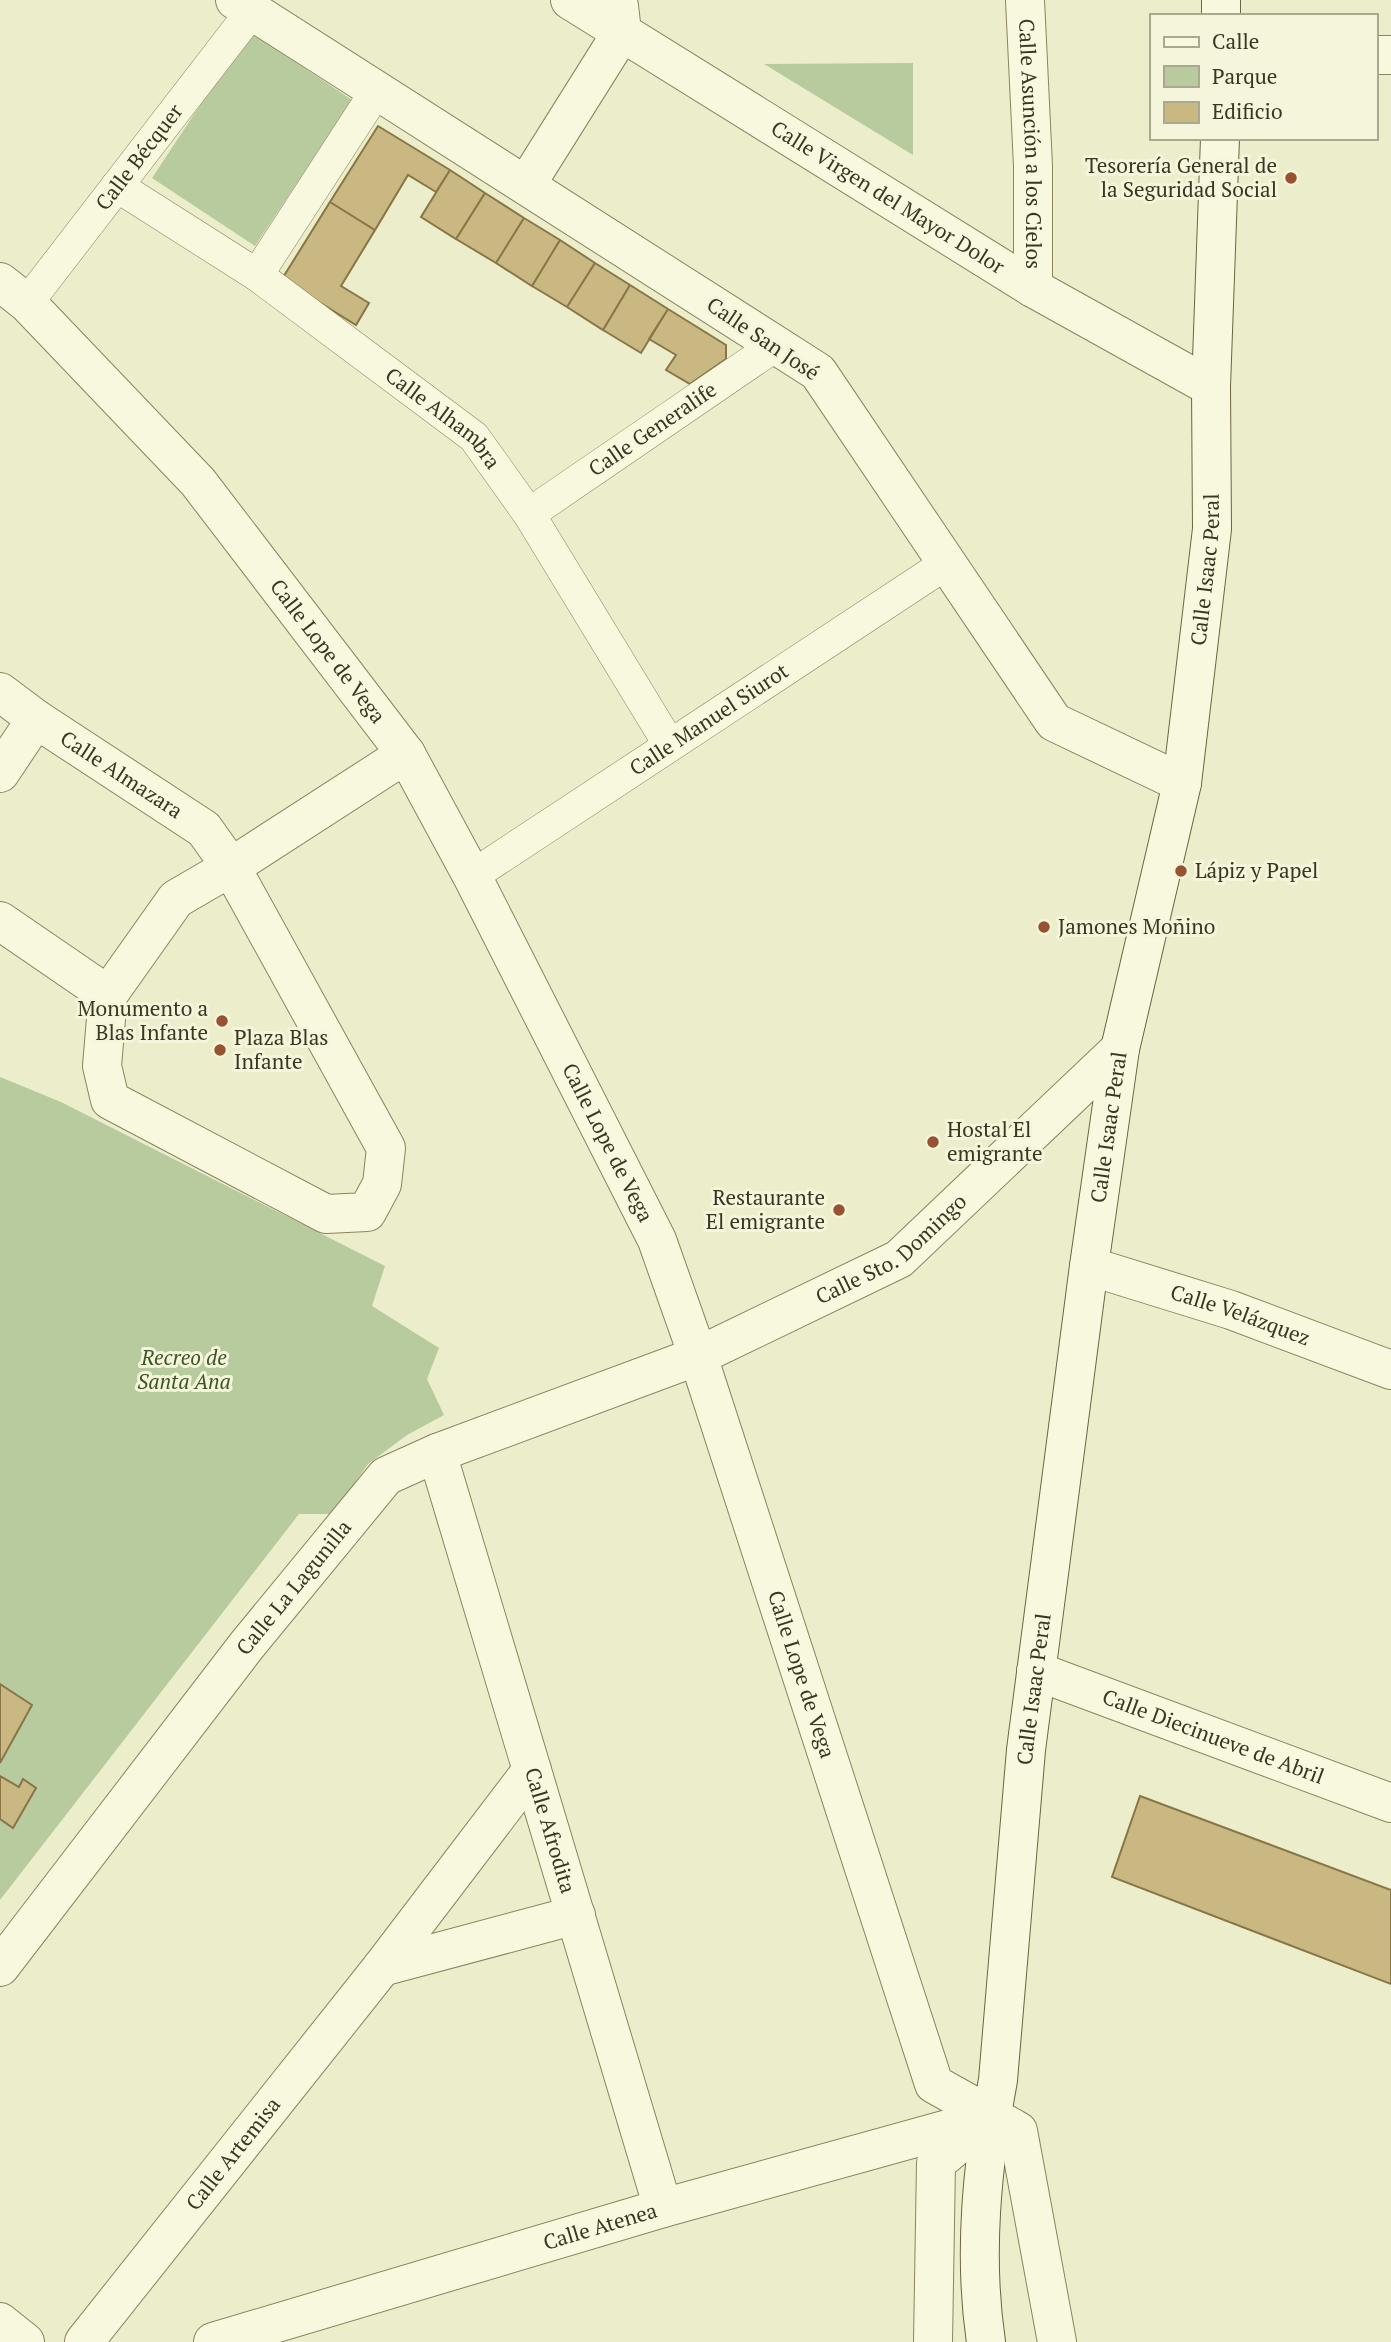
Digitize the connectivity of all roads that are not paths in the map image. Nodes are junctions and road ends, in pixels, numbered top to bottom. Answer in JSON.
{"nodes":[{"id":1,"x":570,"y":0,"type":"edge"},
{"id":2,"x":1025,"y":0,"type":"edge"},
{"id":3,"x":244,"y":6,"type":"edge"},
{"id":4,"x":620,"y":16,"type":"edge"},
{"id":5,"x":377,"y":90,"type":"junction"},
{"id":6,"x":1220,"y":140,"type":"edge"},
{"id":7,"x":117,"y":186,"type":"junction"},
{"id":8,"x":526,"y":186,"type":"junction"},
{"id":9,"x":257,"y":275,"type":"junction"},
{"id":10,"x":1033,"y":288,"type":"junction"},
{"id":11,"x":13,"y":293,"type":"edge"},
{"id":12,"x":776,"y":345,"type":"junction"},
{"id":13,"x":1211,"y":387,"type":"junction"},
{"id":14,"x":529,"y":514,"type":"junction"},
{"id":15,"x":947,"y":563,"type":"junction"},
{"id":16,"x":0,"y":692,"type":"edge"},
{"id":17,"x":36,"y":719,"type":"junction"},
{"id":18,"x":669,"y":744,"type":"junction"},
{"id":19,"x":406,"y":754,"type":"junction"},
{"id":20,"x":0,"y":773,"type":"edge"},
{"id":21,"x":1182,"y":783,"type":"junction"},
{"id":22,"x":231,"y":867,"type":"junction"},
{"id":23,"x":472,"y":876,"type":"junction"},
{"id":24,"x":0,"y":921,"type":"edge"},
{"id":25,"x":108,"y":995,"type":"junction"},
{"id":26,"x":1120,"y":1049,"type":"junction"},
{"id":27,"x":1089,"y":1266,"type":"junction"},
{"id":28,"x":698,"y":1356,"type":"junction"},
{"id":29,"x":1391,"y":1370,"type":"edge"},
{"id":30,"x":437,"y":1453,"type":"junction"},
{"id":31,"x":1036,"y":1671,"type":"junction"},
{"id":32,"x":532,"y":1770,"type":"junction"},
{"id":33,"x":1391,"y":1803,"type":"edge"},
{"id":34,"x":576,"y":1915,"type":"junction"},
{"id":35,"x":0,"y":1967,"type":"edge"},
{"id":36,"x":382,"y":1967,"type":"junction"},
{"id":37,"x":991,"y":2117,"type":"junction"},
{"id":38,"x":663,"y":2208,"type":"junction"},
{"id":39,"x":0,"y":2322,"type":"edge"},
{"id":40,"x":263,"y":2334,"type":"edge"},
{"id":41,"x":0,"y":2339,"type":"edge"},
{"id":42,"x":15,"y":2342,"type":"edge"},
{"id":43,"x":25,"y":2342,"type":"edge"},
{"id":44,"x":84,"y":2342,"type":"edge"},
{"id":45,"x":213,"y":2342,"type":"edge"},
{"id":46,"x":933,"y":2342,"type":"edge"},
{"id":47,"x":986,"y":2342,"type":"edge"},
{"id":48,"x":1057,"y":2342,"type":"edge"}],
"edges":[{"from":1,"to":4,"type":"street","name":"Calle Virgen del Mayor Dolor"},
{"from":2,"to":10,"type":"street","name":"Calle Asunción a los Cielos"},
{"from":3,"to":5,"type":"street","name":"Calle San José"},
{"from":3,"to":7,"type":"street","name":"Calle Bécquer"},
{"from":4,"to":8,"type":"street"},
{"from":4,"to":10,"type":"street","name":"Calle Virgen del Mayor Dolor"},
{"from":5,"to":8,"type":"street","name":"Calle San José"},
{"from":5,"to":9,"type":"street"},
{"from":6,"to":13,"type":"street","name":"Calle Isaac Peral"},
{"from":7,"to":9,"type":"street","name":"Calle Alhambra"},
{"from":7,"to":11,"type":"street","name":"Calle Bécquer"},
{"from":8,"to":12,"type":"street","name":"Calle San José"},
{"from":9,"to":14,"type":"street","name":"Calle Alhambra"},
{"from":10,"to":13,"type":"street","name":"Calle Virgen del Mayor Dolor"},
{"from":11,"to":19,"type":"street","name":"Calle Lope de Vega"},
{"from":12,"to":14,"type":"street","name":"Calle Generalife"},
{"from":12,"to":15,"type":"street","name":"Calle San José"},
{"from":13,"to":21,"type":"street","name":"Calle Isaac Peral"},
{"from":14,"to":18,"type":"street","name":"Calle Alhambra"},
{"from":15,"to":18,"type":"street","name":"Calle Manuel Siurot"},
{"from":15,"to":21,"type":"street","name":"Calle San José"},
{"from":16,"to":17,"type":"street","name":"Calle Almazara"},
{"from":17,"to":20,"type":"street"},
{"from":17,"to":22,"type":"street","name":"Calle Almazara"},
{"from":18,"to":23,"type":"street","name":"Calle Manuel Siurot"},
{"from":19,"to":22,"type":"street"},
{"from":19,"to":23,"type":"street","name":"Calle Lope de Vega"},
{"from":21,"to":26,"type":"street","name":"Calle Isaac Peral"},
{"from":22,"to":25,"type":"street"},
{"from":22,"to":25,"type":"street"},
{"from":23,"to":28,"type":"street","name":"Calle Lope de Vega"},
{"from":24,"to":25,"type":"street"},
{"from":26,"to":27,"type":"street","name":"Calle Isaac Peral"},
{"from":26,"to":28,"type":"street","name":"Calle Sto. Domingo"},
{"from":27,"to":29,"type":"street","name":"Calle Velázquez"},
{"from":27,"to":31,"type":"street","name":"Calle Isaac Peral"},
{"from":28,"to":30,"type":"street","name":"Calle La Lagunilla"},
{"from":28,"to":37,"type":"street","name":"Calle Lope de Vega"},
{"from":30,"to":32,"type":"street","name":"Calle Afrodita"},
{"from":30,"to":35,"type":"street","name":"Calle La Lagunilla"},
{"from":31,"to":33,"type":"street","name":"Calle Diecinueve de Abril"},
{"from":31,"to":37,"type":"street","name":"Calle Isaac Peral"},
{"from":32,"to":34,"type":"street","name":"Calle Afrodita"},
{"from":32,"to":36,"type":"street","name":"Calle Artemisa"},
{"from":34,"to":36,"type":"street"},
{"from":34,"to":38,"type":"street","name":"Calle Afrodita"},
{"from":36,"to":44,"type":"street","name":"Calle Artemisa"},
{"from":37,"to":38,"type":"street","name":"Calle Atenea"},
{"from":37,"to":46,"type":"street"},
{"from":37,"to":47,"type":"street","name":"Calle Isaac Peral"},
{"from":37,"to":48,"type":"street"},
{"from":38,"to":40,"type":"street","name":"Calle Atenea"},
{"from":39,"to":43,"type":"street"},
{"from":40,"to":45,"type":"street","name":"Calle Atenea"},
{"from":41,"to":42,"type":"street"}]}
